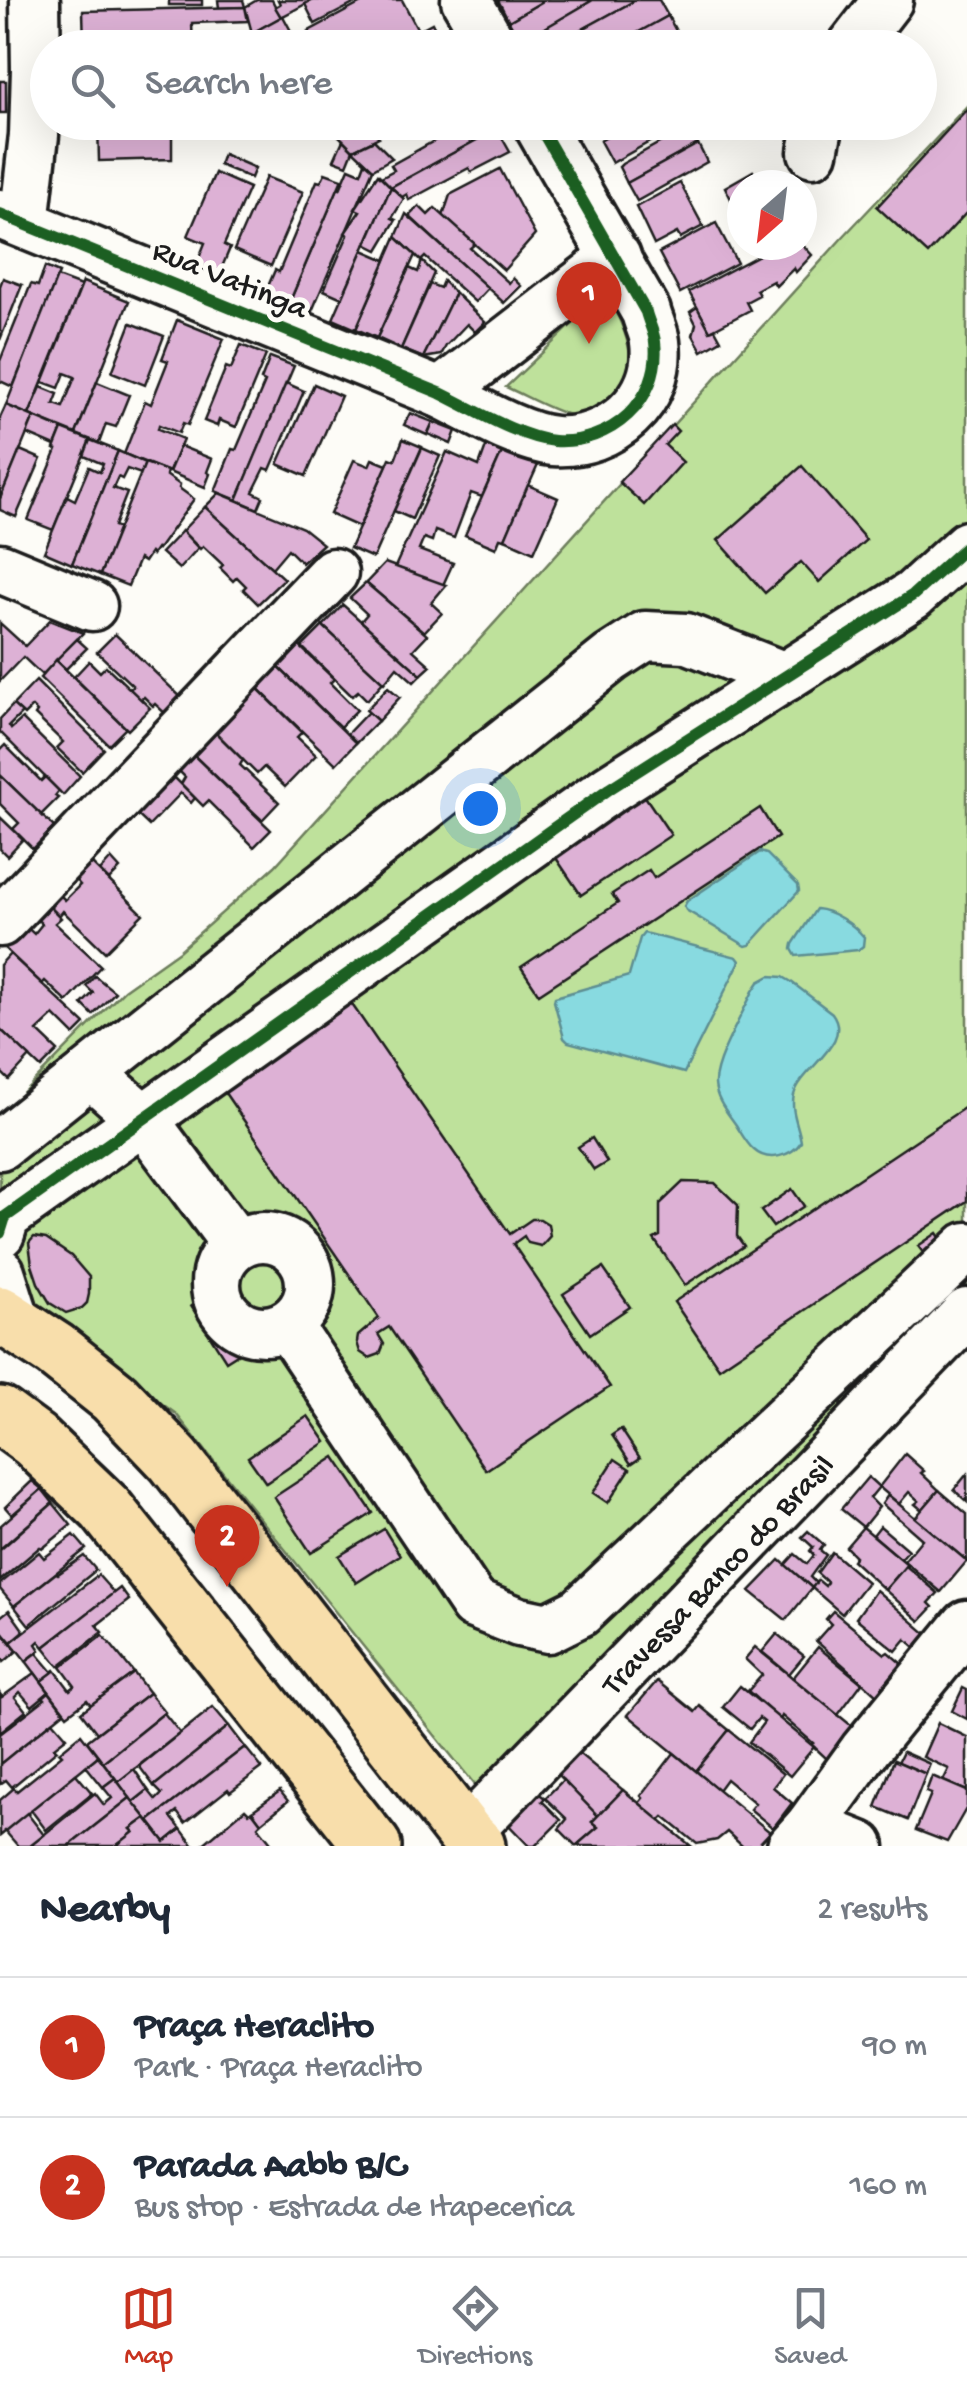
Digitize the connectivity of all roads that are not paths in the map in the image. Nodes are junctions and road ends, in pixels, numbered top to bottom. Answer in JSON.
{"nodes":[{"id":1,"x":35,"y":0,"type":"edge"},
{"id":2,"x":466,"y":0,"type":"edge"},
{"id":3,"x":888,"y":0,"type":"edge"},
{"id":4,"x":35,"y":30,"type":"edge"},
{"id":5,"x":484,"y":30,"type":"edge"},
{"id":6,"x":865,"y":30,"type":"edge"},
{"id":7,"x":33,"y":140,"type":"edge"},
{"id":8,"x":548,"y":140,"type":"edge"},
{"id":9,"x":12,"y":219,"type":"edge"},
{"id":10,"x":616,"y":257,"type":"junction"},
{"id":11,"x":440,"y":392,"type":"junction"},
{"id":12,"x":967,"y":546,"type":"edge"},
{"id":13,"x":0,"y":568,"type":"edge"},
{"id":14,"x":332,"y":573,"type":"dead end"},
{"id":15,"x":92,"y":606,"type":"dead end"},
{"id":16,"x":786,"y":677,"type":"junction"},
{"id":17,"x":0,"y":922,"type":"edge"},
{"id":18,"x":92,"y":1074,"type":"junction"},
{"id":19,"x":143,"y":1119,"type":"junction"},
{"id":20,"x":0,"y":1146,"type":"edge"},
{"id":21,"x":0,"y":1234,"type":"edge"},
{"id":22,"x":236,"y":1244,"type":"junction"},
{"id":23,"x":967,"y":1247,"type":"edge"},
{"id":24,"x":0,"y":1272,"type":"edge"},
{"id":25,"x":967,"y":1313,"type":"edge"},
{"id":26,"x":8,"y":1319,"type":"edge"},
{"id":27,"x":288,"y":1326,"type":"junction"},
{"id":28,"x":0,"y":1415,"type":"edge"},
{"id":29,"x":967,"y":1625,"type":"edge"},
{"id":30,"x":351,"y":1833,"type":"edge"},
{"id":31,"x":801,"y":1836,"type":"edge"},
{"id":32,"x":471,"y":1840,"type":"edge"},
{"id":33,"x":860,"y":1846,"type":"edge"}],
"edges":[{"from":1,"to":4,"type":"street"},
{"from":2,"to":5,"type":"street"},
{"from":3,"to":6,"type":"street"},
{"from":7,"to":9,"type":"street"},
{"from":8,"to":10,"type":"street","name":"Rua Vatinga"},
{"from":9,"to":11,"type":"street","name":"Rua Vatinga"},
{"from":10,"to":11,"type":"street"},
{"from":10,"to":11,"type":"street","name":"Rua Vatinga"},
{"from":12,"to":16,"type":"street"},
{"from":13,"to":15,"type":"street"},
{"from":14,"to":17,"type":"street"},
{"from":16,"to":18,"type":"street"},
{"from":16,"to":19,"type":"street"},
{"from":18,"to":19,"type":"street"},
{"from":18,"to":20,"type":"street"},
{"from":19,"to":21,"type":"street"},
{"from":19,"to":22,"type":"street"},
{"from":22,"to":27,"type":"street"},
{"from":22,"to":27,"type":"street"},
{"from":23,"to":27,"type":"street"},
{"from":24,"to":26,"type":"street"},
{"from":25,"to":32,"type":"street","name":"Travessa Banco do Brasil"},
{"from":26,"to":32,"type":"main road"},
{"from":28,"to":30,"type":"main road"},
{"from":29,"to":31,"type":"street"},
{"from":31,"to":33,"type":"street"}]}
